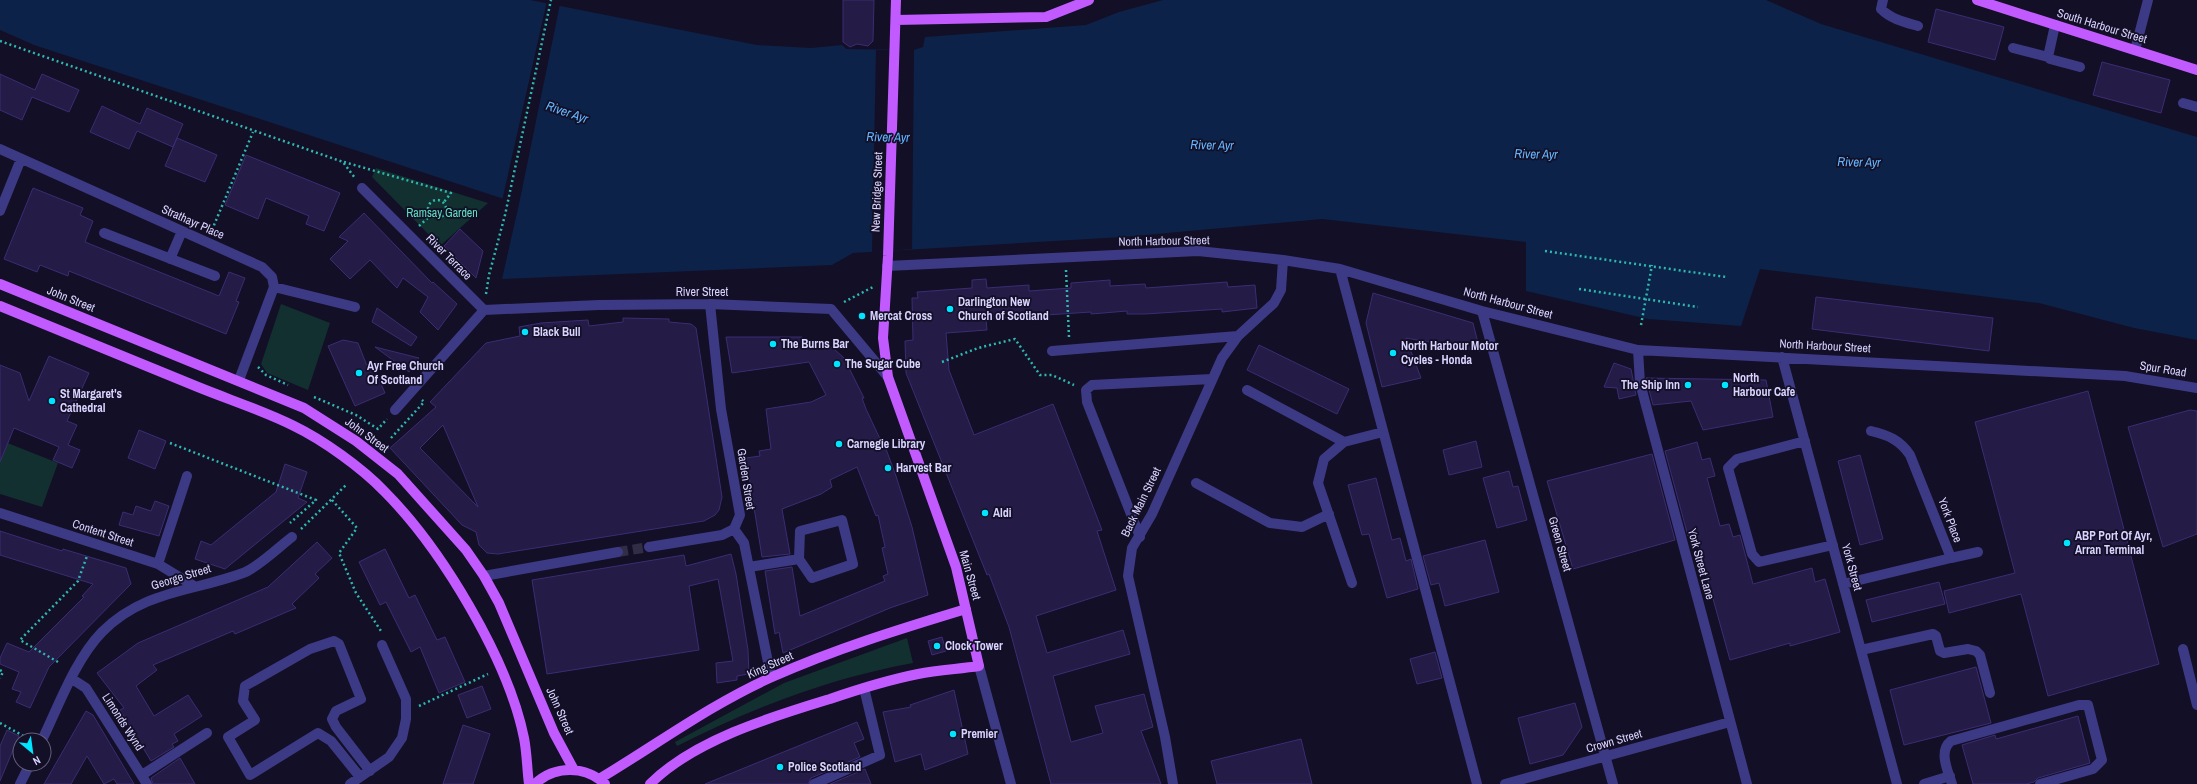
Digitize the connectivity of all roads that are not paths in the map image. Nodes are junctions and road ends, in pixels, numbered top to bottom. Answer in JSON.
{"nodes":[{"id":1,"x":896,"y":0,"type":"edge"},
{"id":2,"x":1088,"y":0,"type":"edge"},
{"id":3,"x":1883,"y":0,"type":"edge"},
{"id":4,"x":1977,"y":0,"type":"edge"},
{"id":5,"x":2148,"y":0,"type":"edge"},
{"id":6,"x":896,"y":17,"type":"junction"},
{"id":7,"x":2055,"y":25,"type":"junction"},
{"id":8,"x":1918,"y":26,"type":"dead end"},
{"id":9,"x":2013,"y":48,"type":"dead end"},
{"id":10,"x":2135,"y":50,"type":"junction"},
{"id":11,"x":2048,"y":57,"type":"junction"},
{"id":12,"x":2080,"y":67,"type":"dead end"},
{"id":13,"x":2197,"y":70,"type":"edge"},
{"id":14,"x":2183,"y":103,"type":"dead end"},
{"id":15,"x":2197,"y":107,"type":"edge"},
{"id":16,"x":0,"y":149,"type":"edge"},
{"id":17,"x":21,"y":159,"type":"junction"},
{"id":18,"x":362,"y":188,"type":"road end"},
{"id":19,"x":0,"y":211,"type":"edge"},
{"id":20,"x":182,"y":231,"type":"junction"},
{"id":21,"x":104,"y":234,"type":"dead end"},
{"id":22,"x":170,"y":259,"type":"junction"},
{"id":23,"x":1283,"y":260,"type":"junction"},
{"id":24,"x":888,"y":261,"type":"junction"},
{"id":25,"x":1340,"y":269,"type":"junction"},
{"id":26,"x":215,"y":276,"type":"dead end"},
{"id":27,"x":887,"y":285,"type":"joint"},
{"id":28,"x":1,"y":286,"type":"edge"},
{"id":29,"x":274,"y":287,"type":"junction"},
{"id":30,"x":710,"y":304,"type":"junction"},
{"id":31,"x":0,"y":306,"type":"edge"},
{"id":32,"x":355,"y":307,"type":"dead end"},
{"id":33,"x":484,"y":310,"type":"junction"},
{"id":34,"x":1482,"y":311,"type":"junction"},
{"id":35,"x":1238,"y":336,"type":"junction"},
{"id":36,"x":1638,"y":350,"type":"junction"},
{"id":37,"x":1052,"y":351,"type":"dead end"},
{"id":38,"x":1782,"y":357,"type":"junction"},
{"id":39,"x":2125,"y":376,"type":"joint"},
{"id":40,"x":888,"y":377,"type":"junction"},
{"id":41,"x":1212,"y":379,"type":"junction"},
{"id":42,"x":239,"y":380,"type":"junction"},
{"id":43,"x":2197,"y":388,"type":"edge"},
{"id":44,"x":1247,"y":390,"type":"dead end"},
{"id":45,"x":395,"y":410,"type":"dead end"},
{"id":46,"x":1871,"y":431,"type":"dead end"},
{"id":47,"x":1383,"y":432,"type":"junction"},
{"id":48,"x":1805,"y":441,"type":"junction"},
{"id":49,"x":1344,"y":442,"type":"junction"},
{"id":50,"x":187,"y":476,"type":"dead end"},
{"id":51,"x":1196,"y":484,"type":"dead end"},
{"id":52,"x":0,"y":512,"type":"edge"},
{"id":53,"x":1329,"y":514,"type":"junction"},
{"id":54,"x":734,"y":529,"type":"junction"},
{"id":55,"x":1140,"y":536,"type":"junction"},
{"id":56,"x":292,"y":537,"type":"road end"},
{"id":57,"x":1833,"y":545,"type":"junction"},
{"id":58,"x":649,"y":547,"type":"tunnel mouth"},
{"id":59,"x":618,"y":552,"type":"tunnel mouth"},
{"id":60,"x":1978,"y":552,"type":"dead end"},
{"id":61,"x":1951,"y":558,"type":"junction"},
{"id":62,"x":799,"y":559,"type":"junction"},
{"id":63,"x":158,"y":564,"type":"junction"},
{"id":64,"x":749,"y":567,"type":"junction"},
{"id":65,"x":484,"y":576,"type":"junction"},
{"id":66,"x":1352,"y":584,"type":"dead end"},
{"id":67,"x":1843,"y":584,"type":"junction"},
{"id":68,"x":194,"y":586,"type":"junction"},
{"id":69,"x":966,"y":609,"type":"junction"},
{"id":70,"x":382,"y":645,"type":"road end"},
{"id":71,"x":2183,"y":649,"type":"dead end"},
{"id":72,"x":1861,"y":650,"type":"junction"},
{"id":73,"x":979,"y":666,"type":"junction"},
{"id":74,"x":771,"y":677,"type":"junction"},
{"id":75,"x":72,"y":679,"type":"junction"},
{"id":76,"x":864,"y":688,"type":"junction"},
{"id":77,"x":1990,"y":693,"type":"dead end"},
{"id":78,"x":2197,"y":705,"type":"edge"},
{"id":79,"x":1730,"y":722,"type":"junction"},
{"id":80,"x":46,"y":732,"type":"edge"},
{"id":81,"x":207,"y":733,"type":"dead end"},
{"id":82,"x":1606,"y":757,"type":"junction"},
{"id":83,"x":574,"y":770,"type":"junction"},
{"id":84,"x":370,"y":771,"type":"junction"},
{"id":85,"x":26,"y":772,"type":"edge"},
{"id":86,"x":360,"y":777,"type":"junction"},
{"id":87,"x":144,"y":780,"type":"edge"},
{"id":88,"x":1951,"y":780,"type":"edge"},
{"id":89,"x":602,"y":781,"type":"edge"},
{"id":90,"x":20,"y":784,"type":"edge"},
{"id":91,"x":350,"y":784,"type":"edge"},
{"id":92,"x":529,"y":784,"type":"edge"},
{"id":93,"x":535,"y":784,"type":"edge"},
{"id":94,"x":650,"y":784,"type":"edge"},
{"id":95,"x":814,"y":784,"type":"edge"},
{"id":96,"x":1011,"y":784,"type":"edge"},
{"id":97,"x":1173,"y":784,"type":"edge"},
{"id":98,"x":1477,"y":784,"type":"edge"},
{"id":99,"x":1505,"y":784,"type":"edge"},
{"id":100,"x":1613,"y":784,"type":"edge"},
{"id":101,"x":1748,"y":784,"type":"edge"},
{"id":102,"x":1896,"y":784,"type":"edge"},
{"id":103,"x":1924,"y":784,"type":"edge"},
{"id":104,"x":2040,"y":784,"type":"edge"}],
"edges":[{"from":1,"to":6,"type":"main road","name":"New Bridge Street"},
{"from":2,"to":6,"type":"main road"},
{"from":3,"to":8,"type":"street"},
{"from":4,"to":7,"type":"main road","name":"South Harbour Street"},
{"from":5,"to":10,"type":"street"},
{"from":6,"to":24,"type":"main road","name":"New Bridge Street"},
{"from":7,"to":10,"type":"main road","name":"South Harbour Street"},
{"from":7,"to":11,"type":"street"},
{"from":9,"to":11,"type":"street"},
{"from":10,"to":13,"type":"main road","name":"South Harbour Street"},
{"from":11,"to":12,"type":"street"},
{"from":14,"to":15,"type":"street"},
{"from":16,"to":17,"type":"street","name":"Strathayr Place"},
{"from":17,"to":19,"type":"street"},
{"from":17,"to":20,"type":"street","name":"Strathayr Place"},
{"from":18,"to":33,"type":"street","name":"River Terrace"},
{"from":20,"to":22,"type":"street"},
{"from":20,"to":29,"type":"street","name":"Strathayr Place"},
{"from":21,"to":22,"type":"street"},
{"from":22,"to":26,"type":"street"},
{"from":23,"to":24,"type":"street","name":"North Harbour Street"},
{"from":23,"to":25,"type":"street","name":"North Harbour Street"},
{"from":23,"to":35,"type":"street","name":"Back Main Street"},
{"from":24,"to":27,"type":"main road","name":"New Bridge Street"},
{"from":25,"to":34,"type":"street","name":"North Harbour Street"},
{"from":25,"to":47,"type":"street"},
{"from":27,"to":40,"type":"main road","name":"Main Street"},
{"from":28,"to":42,"type":"main road","name":"John Street"},
{"from":29,"to":32,"type":"street"},
{"from":29,"to":42,"type":"street"},
{"from":30,"to":33,"type":"street","name":"River Street"},
{"from":30,"to":40,"type":"street","name":"River Street"},
{"from":30,"to":54,"type":"street","name":"Garden Street"},
{"from":31,"to":92,"type":"main road"},
{"from":33,"to":45,"type":"street"},
{"from":34,"to":36,"type":"street","name":"North Harbour Street"},
{"from":34,"to":82,"type":"street","name":"Green Street"},
{"from":35,"to":37,"type":"street"},
{"from":35,"to":41,"type":"street","name":"Back Main Street"},
{"from":36,"to":38,"type":"street","name":"North Harbour Street"},
{"from":36,"to":79,"type":"street","name":"York Street Lane"},
{"from":38,"to":39,"type":"street","name":"North Harbour Street"},
{"from":38,"to":48,"type":"street","name":"York Street"},
{"from":39,"to":43,"type":"street","name":"Spur Road"},
{"from":40,"to":69,"type":"main road","name":"Main Street"},
{"from":41,"to":55,"type":"street","name":"Back Main Street"},
{"from":41,"to":55,"type":"street"},
{"from":42,"to":65,"type":"main road","name":"John Street"},
{"from":44,"to":49,"type":"street"},
{"from":46,"to":61,"type":"street","name":"York Place"},
{"from":47,"to":49,"type":"street"},
{"from":47,"to":98,"type":"street"},
{"from":48,"to":57,"type":"street","name":"York Street"},
{"from":48,"to":57,"type":"street"},
{"from":49,"to":53,"type":"street"},
{"from":50,"to":63,"type":"street"},
{"from":51,"to":53,"type":"street"},
{"from":52,"to":63,"type":"street","name":"Content Street"},
{"from":53,"to":66,"type":"street"},
{"from":54,"to":58,"type":"street"},
{"from":54,"to":64,"type":"street"},
{"from":55,"to":97,"type":"street","name":"Back Main Street"},
{"from":56,"to":68,"type":"street","name":"George Street"},
{"from":57,"to":67,"type":"street","name":"York Street"},
{"from":59,"to":65,"type":"street"},
{"from":60,"to":61,"type":"street"},
{"from":61,"to":67,"type":"street","name":"York Place"},
{"from":62,"to":62,"type":"street"},
{"from":62,"to":64,"type":"street"},
{"from":63,"to":68,"type":"street","name":"Content Street"},
{"from":64,"to":74,"type":"street"},
{"from":65,"to":83,"type":"main road","name":"John Street"},
{"from":67,"to":72,"type":"street","name":"York Street"},
{"from":68,"to":75,"type":"street","name":"George Street"},
{"from":69,"to":73,"type":"main road","name":"Main Street"},
{"from":69,"to":74,"type":"main road","name":"King Street"},
{"from":70,"to":84,"type":"street"},
{"from":71,"to":78,"type":"street"},
{"from":72,"to":77,"type":"street"},
{"from":72,"to":102,"type":"street","name":"York Street"},
{"from":73,"to":76,"type":"main road"},
{"from":73,"to":96,"type":"street","name":"Main Street"},
{"from":74,"to":89,"type":"main road","name":"King Street"},
{"from":75,"to":80,"type":"street","name":"George Street"},
{"from":75,"to":87,"type":"street","name":"Limonds Wynd"},
{"from":76,"to":94,"type":"main road"},
{"from":76,"to":95,"type":"street"},
{"from":79,"to":82,"type":"street","name":"Crown Street"},
{"from":79,"to":101,"type":"street","name":"York Street Lane"},
{"from":81,"to":87,"type":"street"},
{"from":82,"to":99,"type":"street","name":"Crown Street"},
{"from":82,"to":100,"type":"street","name":"Green Street"},
{"from":83,"to":89,"type":"main road","name":"King Street"},
{"from":83,"to":93,"type":"main road","name":"King Street"},
{"from":84,"to":86,"type":"street"},
{"from":84,"to":86,"type":"street"},
{"from":85,"to":90,"type":"street"},
{"from":86,"to":91,"type":"street"},
{"from":88,"to":103,"type":"street"},
{"from":88,"to":104,"type":"street"}]}
